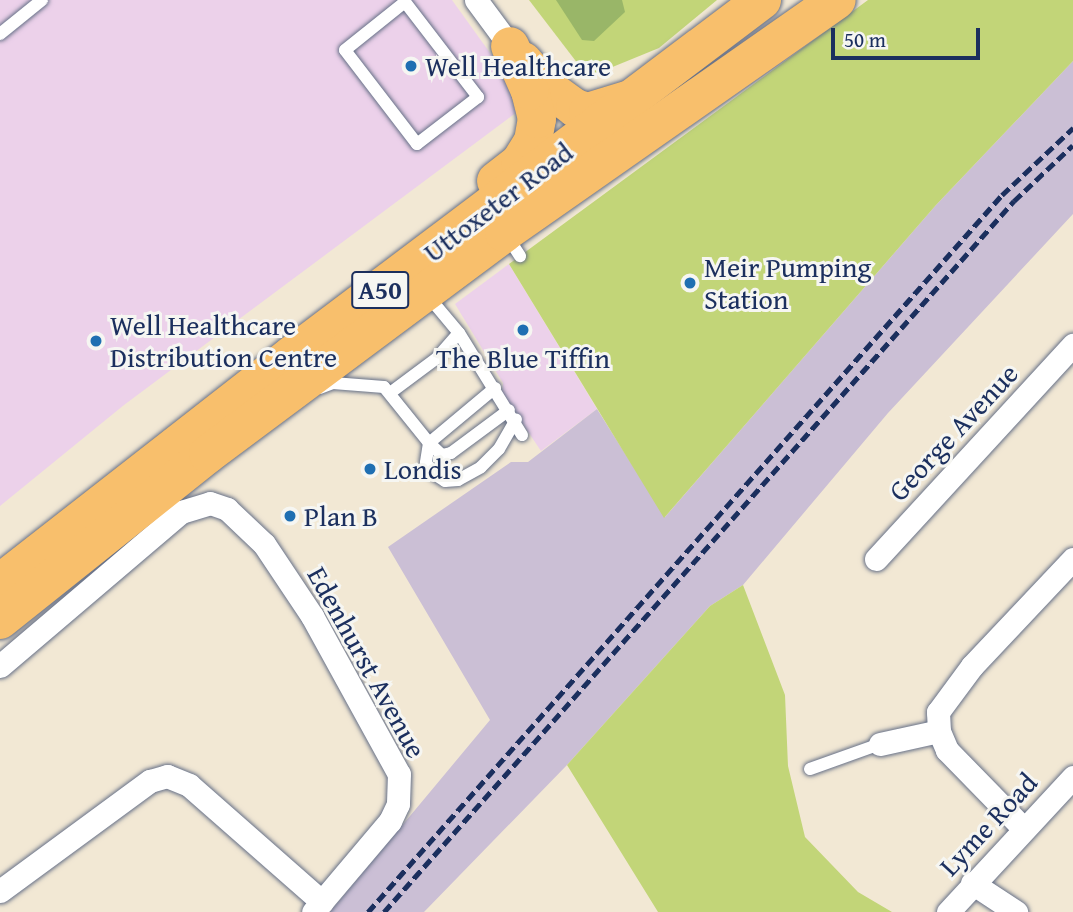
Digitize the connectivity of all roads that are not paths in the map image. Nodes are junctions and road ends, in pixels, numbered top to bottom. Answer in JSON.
{"nodes":[{"id":1,"x":42,"y":0,"type":"edge"},
{"id":2,"x":476,"y":0,"type":"edge"},
{"id":3,"x":762,"y":0,"type":"edge"},
{"id":4,"x":807,"y":0,"type":"edge"},
{"id":5,"x":836,"y":0,"type":"edge"},
{"id":6,"x":405,"y":1,"type":"edge"},
{"id":7,"x":0,"y":34,"type":"edge"},
{"id":8,"x":510,"y":46,"type":"junction"},
{"id":9,"x":664,"y":98,"type":"junction"},
{"id":10,"x":426,"y":293,"type":"junction"},
{"id":11,"x":459,"y":333,"type":"junction"},
{"id":12,"x":1073,"y":345,"type":"edge"},
{"id":13,"x":292,"y":355,"type":"junction"},
{"id":14,"x":495,"y":388,"type":"junction"},
{"id":15,"x":390,"y":393,"type":"junction"},
{"id":16,"x":274,"y":405,"type":"junction"},
{"id":17,"x":512,"y":415,"type":"junction"},
{"id":18,"x":523,"y":435,"type":"dead end"},
{"id":19,"x":429,"y":443,"type":"junction"},
{"id":20,"x":876,"y":559,"type":"dead end"},
{"id":21,"x":1073,"y":559,"type":"edge"},
{"id":22,"x":0,"y":583,"type":"edge"},
{"id":23,"x":0,"y":620,"type":"edge"},
{"id":24,"x":0,"y":666,"type":"edge"},
{"id":25,"x":939,"y":731,"type":"junction"},
{"id":26,"x":880,"y":744,"type":"joint"},
{"id":27,"x":810,"y":769,"type":"dead end"},
{"id":28,"x":1073,"y":777,"type":"edge"},
{"id":29,"x":1023,"y":828,"type":"junction"},
{"id":30,"x":972,"y":883,"type":"junction"},
{"id":31,"x":0,"y":891,"type":"edge"},
{"id":32,"x":318,"y":907,"type":"edge"},
{"id":33,"x":948,"y":912,"type":"edge"},
{"id":34,"x":1016,"y":912,"type":"edge"}],
"edges":[{"from":1,"to":7,"type":"lane"},
{"from":2,"to":8,"type":"street"},
{"from":3,"to":9,"type":"highway","name":"Uttoxeter Road","number":"A50"},
{"from":4,"to":9,"type":"highway","number":"A50"},
{"from":5,"to":9,"type":"highway"},
{"from":6,"to":6,"type":"lane"},
{"from":8,"to":9,"type":"highway"},
{"from":8,"to":13,"type":"highway"},
{"from":9,"to":10,"type":"highway","name":"Uttoxeter Road","number":"A50"},
{"from":9,"to":13,"type":"highway","name":"Uttoxeter Road","number":"A50"},
{"from":10,"to":11,"type":"lane"},
{"from":10,"to":16,"type":"highway","name":"Uttoxeter Road","number":"A50"},
{"from":11,"to":14,"type":"lane"},
{"from":11,"to":15,"type":"lane"},
{"from":12,"to":20,"type":"street","name":"George Avenue"},
{"from":13,"to":22,"type":"highway","name":"Uttoxeter Road","number":"A50"},
{"from":14,"to":17,"type":"lane"},
{"from":14,"to":19,"type":"lane"},
{"from":15,"to":16,"type":"lane"},
{"from":15,"to":19,"type":"lane"},
{"from":16,"to":23,"type":"highway","name":"Uttoxeter Road","number":"A50"},
{"from":17,"to":18,"type":"lane"},
{"from":17,"to":19,"type":"lane"},
{"from":17,"to":19,"type":"lane"},
{"from":21,"to":25,"type":"street"},
{"from":24,"to":32,"type":"street","name":"Edenhurst Avenue"},
{"from":25,"to":26,"type":"street"},
{"from":25,"to":29,"type":"street"},
{"from":26,"to":27,"type":"lane"},
{"from":28,"to":29,"type":"street","name":"Lyme Road"},
{"from":29,"to":30,"type":"street","name":"Lyme Road"},
{"from":30,"to":33,"type":"street","name":"Lyme Road"},
{"from":30,"to":34,"type":"street"},
{"from":31,"to":32,"type":"street"}]}
